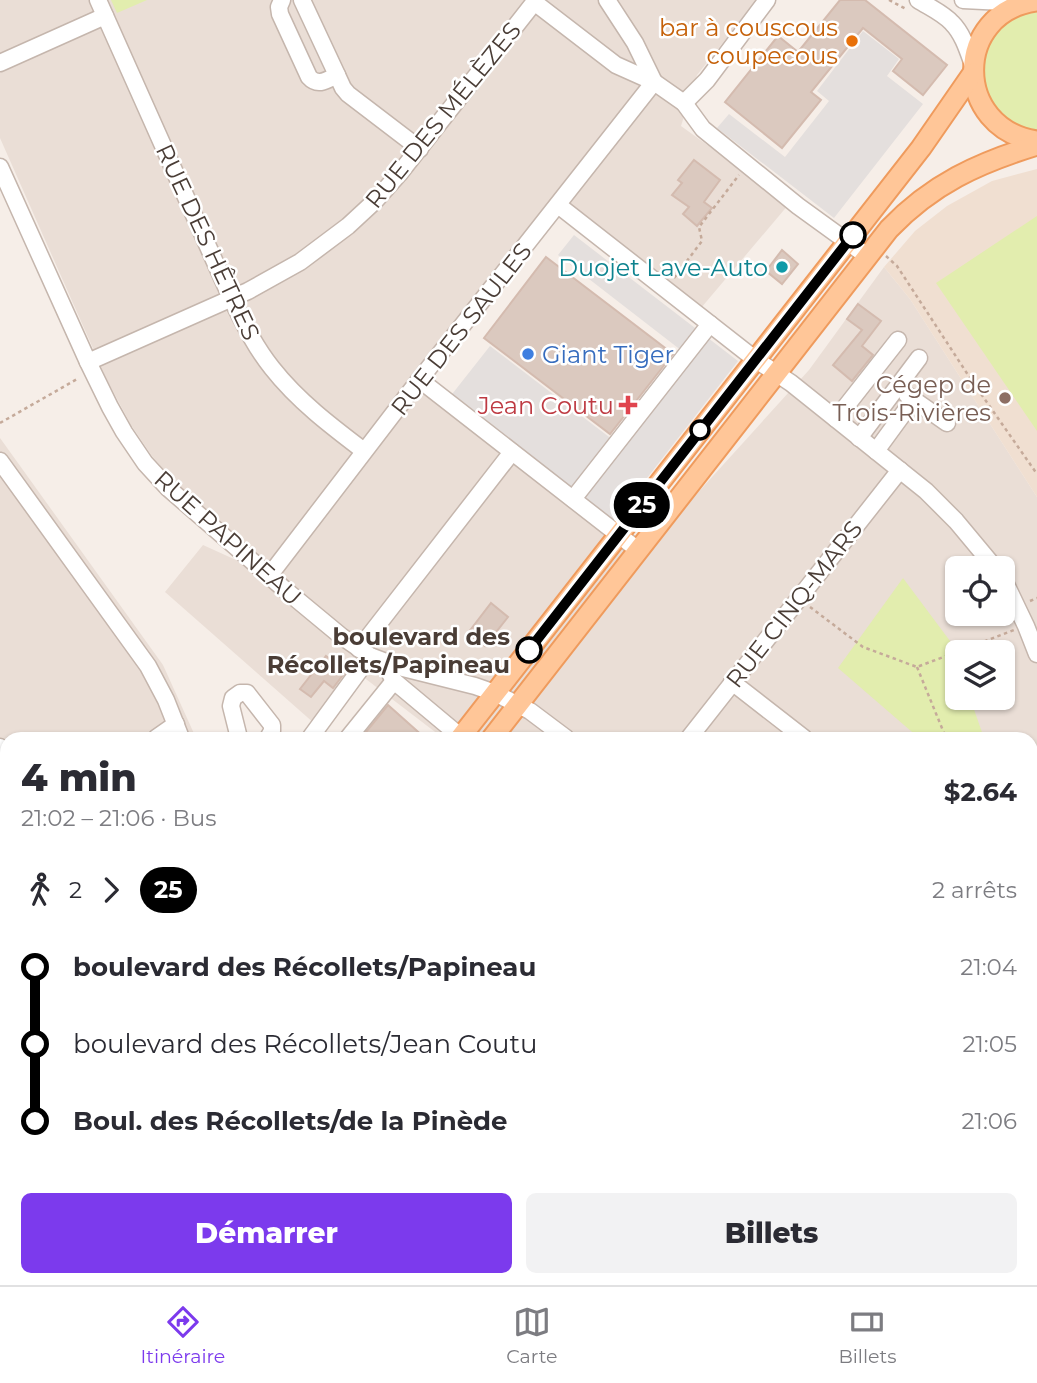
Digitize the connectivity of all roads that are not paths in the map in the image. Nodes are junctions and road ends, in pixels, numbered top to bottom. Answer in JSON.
{"nodes":[{"id":1,"x":99,"y":0,"type":"edge"},
{"id":2,"x":282,"y":0,"type":"edge"},
{"id":3,"x":321,"y":0,"type":"edge"},
{"id":4,"x":607,"y":0,"type":"edge"},
{"id":5,"x":767,"y":0,"type":"edge"},
{"id":6,"x":962,"y":0,"type":"edge"},
{"id":7,"x":535,"y":1,"type":"edge"},
{"id":8,"x":1033,"y":2,"type":"edge"},
{"id":9,"x":304,"y":5,"type":"edge"},
{"id":10,"x":912,"y":5,"type":"edge"},
{"id":11,"x":105,"y":16,"type":"junction"},
{"id":12,"x":0,"y":63,"type":"edge"},
{"id":13,"x":973,"y":69,"type":"junction"},
{"id":14,"x":337,"y":75,"type":"junction"},
{"id":15,"x":654,"y":82,"type":"junction"},
{"id":16,"x":684,"y":103,"type":"junction"},
{"id":17,"x":1037,"y":143,"type":"edge"},
{"id":18,"x":420,"y":149,"type":"junction"},
{"id":19,"x":0,"y":167,"type":"edge"},
{"id":20,"x":558,"y":205,"type":"junction"},
{"id":21,"x":847,"y":242,"type":"junction"},
{"id":22,"x":875,"y":256,"type":"junction"},
{"id":23,"x":231,"y":298,"type":"junction"},
{"id":24,"x":710,"y":324,"type":"junction"},
{"id":25,"x":898,"y":340,"type":"dead end"},
{"id":26,"x":919,"y":358,"type":"dead end"},
{"id":27,"x":756,"y":360,"type":"junction"},
{"id":28,"x":84,"y":369,"type":"junction"},
{"id":29,"x":776,"y":373,"type":"junction"},
{"id":30,"x":420,"y":380,"type":"junction"},
{"id":31,"x":897,"y":387,"type":"junction"},
{"id":32,"x":914,"y":400,"type":"junction"},
{"id":33,"x":836,"y":419,"type":"junction"},
{"id":34,"x":947,"y":423,"type":"dead end"},
{"id":35,"x":859,"y":438,"type":"junction"},
{"id":36,"x":365,"y":451,"type":"junction"},
{"id":37,"x":876,"y":451,"type":"junction"},
{"id":38,"x":512,"y":452,"type":"junction"},
{"id":39,"x":3,"y":470,"type":"edge"},
{"id":40,"x":900,"y":470,"type":"junction"},
{"id":41,"x":573,"y":499,"type":"junction"},
{"id":42,"x":619,"y":535,"type":"junction"},
{"id":43,"x":638,"y":550,"type":"junction"},
{"id":44,"x":985,"y":556,"type":"edge"},
{"id":45,"x":269,"y":576,"type":"junction"},
{"id":46,"x":1015,"y":603,"type":"edge"},
{"id":47,"x":1037,"y":654,"type":"edge"},
{"id":48,"x":371,"y":656,"type":"junction"},
{"id":49,"x":394,"y":681,"type":"junction"},
{"id":50,"x":732,"y":682,"type":"junction"},
{"id":51,"x":495,"y":693,"type":"junction"},
{"id":52,"x":519,"y":704,"type":"junction"},
{"id":53,"x":178,"y":732,"type":"edge"},
{"id":54,"x":238,"y":732,"type":"edge"},
{"id":55,"x":271,"y":732,"type":"edge"},
{"id":56,"x":316,"y":732,"type":"edge"},
{"id":57,"x":353,"y":732,"type":"edge"},
{"id":58,"x":454,"y":732,"type":"edge"},
{"id":59,"x":466,"y":732,"type":"edge"},
{"id":60,"x":497,"y":732,"type":"edge"},
{"id":61,"x":555,"y":732,"type":"edge"},
{"id":62,"x":694,"y":732,"type":"edge"},
{"id":63,"x":796,"y":732,"type":"edge"}],
"edges":[{"from":1,"to":11,"type":"street","name":"RUE DES HÊTRES"},
{"from":2,"to":14,"type":"street"},
{"from":3,"to":9,"type":"street"},
{"from":4,"to":15,"type":"street"},
{"from":5,"to":16,"type":"street"},
{"from":6,"to":8,"type":"street"},
{"from":7,"to":15,"type":"street"},
{"from":7,"to":18,"type":"street","name":"RUE DES MÉLÈZES"},
{"from":8,"to":13,"type":"main road"},
{"from":9,"to":14,"type":"street"},
{"from":10,"to":13,"type":"street"},
{"from":11,"to":12,"type":"street"},
{"from":11,"to":23,"type":"street","name":"RUE DES HÊTRES"},
{"from":13,"to":17,"type":"main road"},
{"from":13,"to":21,"type":"main road"},
{"from":14,"to":18,"type":"street"},
{"from":15,"to":16,"type":"street"},
{"from":15,"to":20,"type":"street","name":"RUE DES SAULES"},
{"from":16,"to":21,"type":"street"},
{"from":17,"to":22,"type":"main road"},
{"from":18,"to":23,"type":"street","name":"RUE DES MÉLÈZES"},
{"from":19,"to":28,"type":"street","name":"RUE PAPINEAU"},
{"from":20,"to":24,"type":"street"},
{"from":20,"to":30,"type":"street","name":"RUE DES SAULES"},
{"from":21,"to":22,"type":"street"},
{"from":21,"to":27,"type":"main road"},
{"from":22,"to":29,"type":"main road"},
{"from":23,"to":28,"type":"street","name":"RUE DES MÉLÈZES"},
{"from":23,"to":36,"type":"street","name":"RUE DES HÊTRES"},
{"from":24,"to":27,"type":"street"},
{"from":24,"to":41,"type":"street"},
{"from":25,"to":33,"type":"street"},
{"from":26,"to":31,"type":"street"},
{"from":27,"to":29,"type":"street"},
{"from":27,"to":42,"type":"main road"},
{"from":28,"to":45,"type":"street","name":"RUE PAPINEAU"},
{"from":29,"to":33,"type":"street"},
{"from":29,"to":43,"type":"main road"},
{"from":30,"to":36,"type":"street","name":"RUE DES SAULES"},
{"from":30,"to":38,"type":"street"},
{"from":31,"to":32,"type":"street"},
{"from":31,"to":35,"type":"street"},
{"from":32,"to":34,"type":"street"},
{"from":32,"to":37,"type":"street"},
{"from":33,"to":35,"type":"street"},
{"from":35,"to":37,"type":"street"},
{"from":36,"to":45,"type":"street","name":"RUE DES SAULES"},
{"from":37,"to":40,"type":"street"},
{"from":38,"to":41,"type":"street"},
{"from":38,"to":48,"type":"street"},
{"from":39,"to":53,"type":"street"},
{"from":40,"to":44,"type":"street"},
{"from":40,"to":50,"type":"street","name":"RUE CINQ-MARS"},
{"from":41,"to":42,"type":"street"},
{"from":42,"to":43,"type":"street"},
{"from":42,"to":51,"type":"main road"},
{"from":43,"to":52,"type":"main road"},
{"from":45,"to":48,"type":"street","name":"RUE PAPINEAU"},
{"from":46,"to":47,"type":"street"},
{"from":48,"to":49,"type":"street"},
{"from":48,"to":51,"type":"street","name":"RUE PAPINEAU"},
{"from":48,"to":56,"type":"street"},
{"from":49,"to":57,"type":"street"},
{"from":49,"to":58,"type":"street"},
{"from":50,"to":62,"type":"street","name":"RUE CINQ-MARS"},
{"from":50,"to":63,"type":"street"},
{"from":51,"to":52,"type":"street","name":"RUE PAPINEAU"},
{"from":51,"to":59,"type":"main road"},
{"from":52,"to":60,"type":"main road"},
{"from":52,"to":61,"type":"street","name":"RUE PAPINEAU"},
{"from":54,"to":55,"type":"street"}]}
